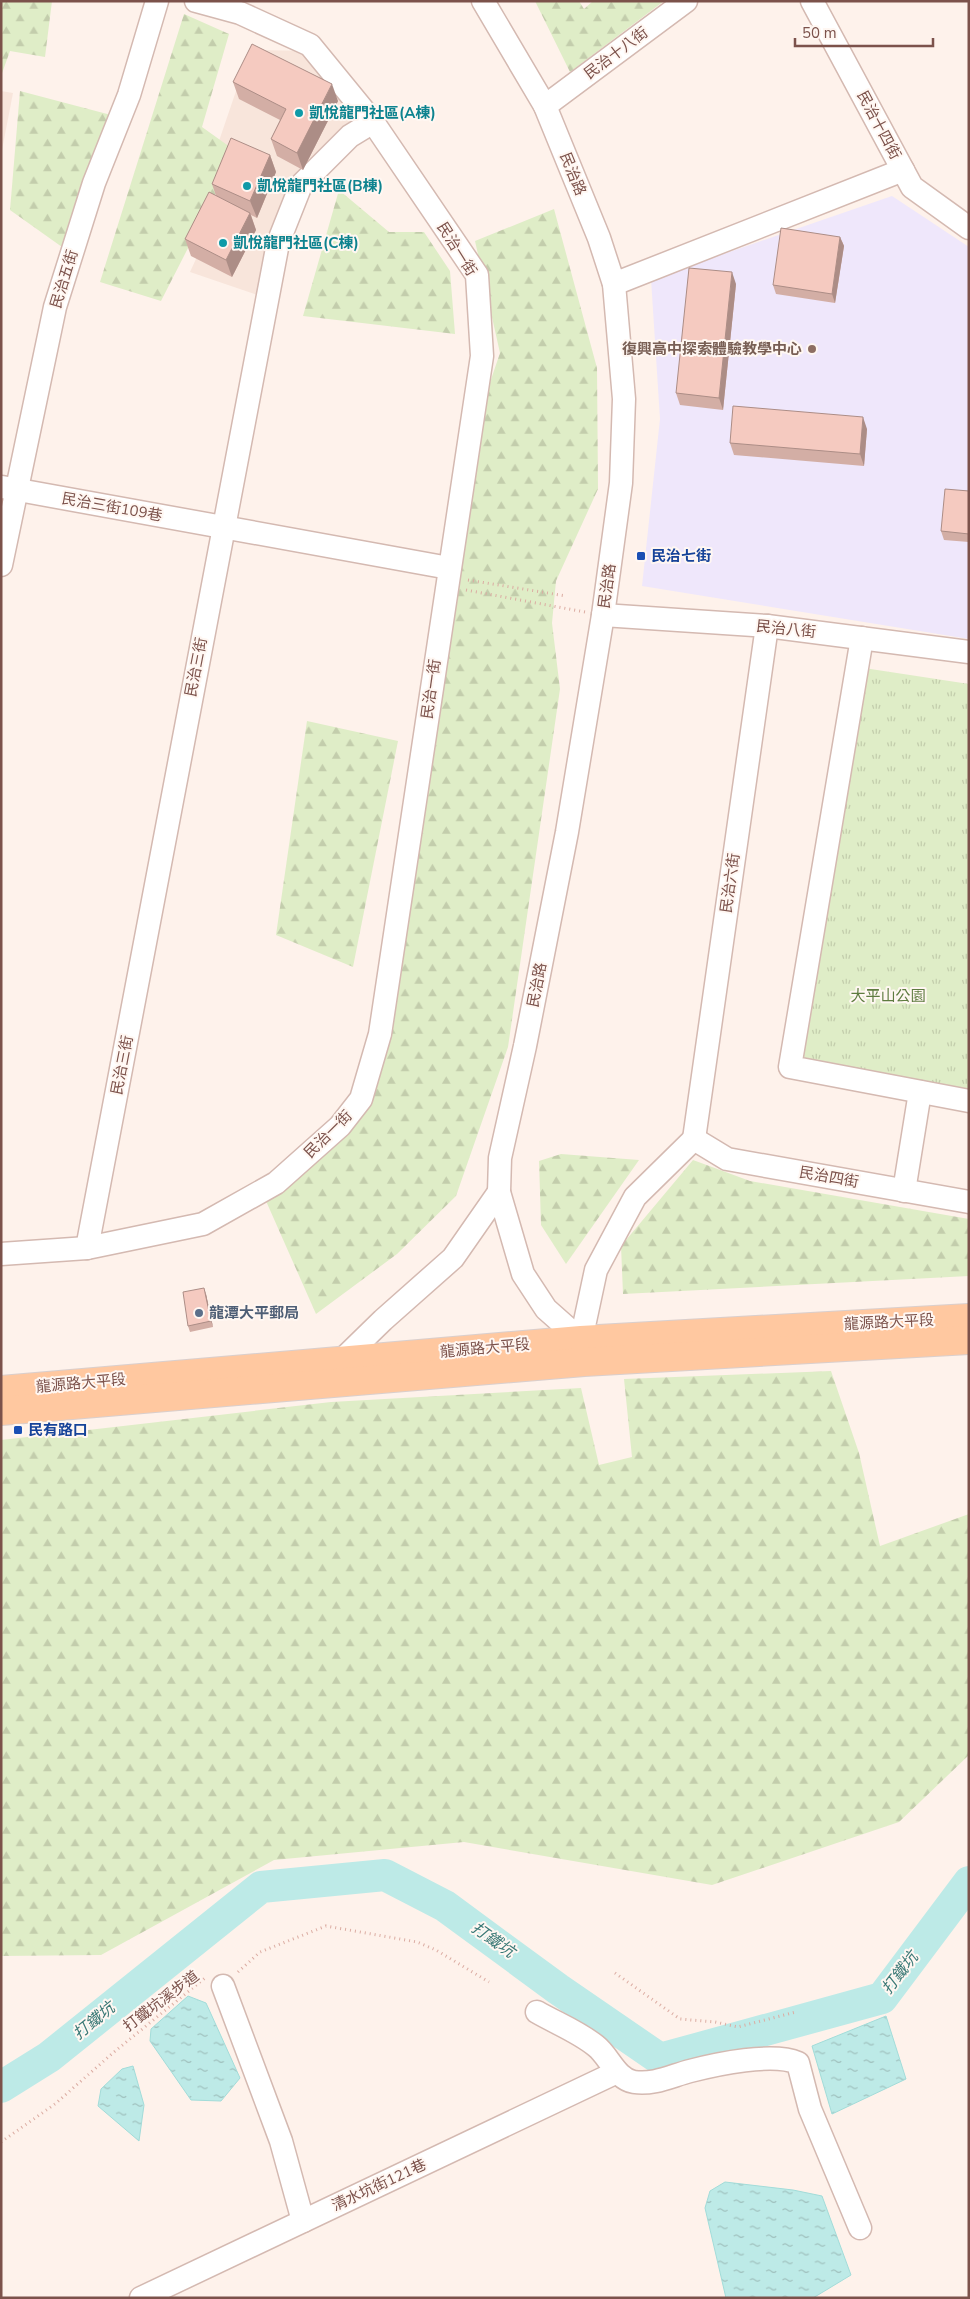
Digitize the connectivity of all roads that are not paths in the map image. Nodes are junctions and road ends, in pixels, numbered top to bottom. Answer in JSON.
{"nodes":[{"id":1,"x":157,"y":1,"type":"edge"},
{"id":2,"x":196,"y":1,"type":"edge"},
{"id":3,"x":483,"y":1,"type":"edge"},
{"id":4,"x":686,"y":1,"type":"edge"},
{"id":5,"x":812,"y":1,"type":"edge"},
{"id":6,"x":545,"y":106,"type":"junction"},
{"id":7,"x":373,"y":122,"type":"junction"},
{"id":8,"x":903,"y":170,"type":"junction"},
{"id":9,"x":969,"y":228,"type":"edge"},
{"id":10,"x":614,"y":284,"type":"junction"},
{"id":11,"x":8,"y":489,"type":"edge"},
{"id":12,"x":222,"y":527,"type":"junction"},
{"id":13,"x":1,"y":565,"type":"edge"},
{"id":14,"x":456,"y":574,"type":"junction"},
{"id":15,"x":603,"y":615,"type":"junction"},
{"id":16,"x":767,"y":626,"type":"junction"},
{"id":17,"x":862,"y":638,"type":"junction"},
{"id":18,"x":969,"y":652,"type":"edge"},
{"id":19,"x":920,"y":1092,"type":"junction"},
{"id":20,"x":969,"y":1101,"type":"edge"},
{"id":21,"x":694,"y":1139,"type":"junction"},
{"id":22,"x":904,"y":1190,"type":"junction"},
{"id":23,"x":499,"y":1192,"type":"junction"},
{"id":24,"x":969,"y":1202,"type":"edge"},
{"id":25,"x":87,"y":1248,"type":"junction"},
{"id":26,"x":1,"y":1254,"type":"edge"},
{"id":27,"x":969,"y":1318,"type":"edge"},
{"id":28,"x":969,"y":1340,"type":"edge"},
{"id":29,"x":582,"y":1351,"type":"junction"},
{"id":30,"x":342,"y":1371,"type":"junction"},
{"id":31,"x":1,"y":1390,"type":"edge"},
{"id":32,"x":1,"y":1411,"type":"edge"},
{"id":33,"x":223,"y":1986,"type":"road end"},
{"id":34,"x":537,"y":2012,"type":"dead end"},
{"id":35,"x":617,"y":2072,"type":"junction"},
{"id":36,"x":303,"y":2221,"type":"junction"},
{"id":37,"x":860,"y":2228,"type":"dead end"},
{"id":38,"x":141,"y":2298,"type":"edge"}],
"edges":[{"from":1,"to":11,"type":"street","name":"民治五街"},
{"from":2,"to":7,"type":"street","name":"民治一街"},
{"from":3,"to":6,"type":"street","name":"民治路"},
{"from":4,"to":6,"type":"street","name":"民治十八街"},
{"from":5,"to":8,"type":"street","name":"民治十四街"},
{"from":6,"to":10,"type":"street","name":"民治路"},
{"from":7,"to":12,"type":"street","name":"民治三街"},
{"from":7,"to":14,"type":"street","name":"民治一街"},
{"from":8,"to":9,"type":"street","name":"民治十四街"},
{"from":8,"to":10,"type":"street"},
{"from":10,"to":15,"type":"street","name":"民治路"},
{"from":11,"to":12,"type":"street","name":"民治三街109巷"},
{"from":11,"to":13,"type":"street","name":"民治五街"},
{"from":12,"to":14,"type":"street","name":"民治三街109巷"},
{"from":12,"to":25,"type":"street","name":"民治三街"},
{"from":14,"to":25,"type":"street","name":"民治一街"},
{"from":15,"to":16,"type":"street","name":"民治八街"},
{"from":15,"to":23,"type":"street","name":"民治路"},
{"from":16,"to":17,"type":"street","name":"民治八街"},
{"from":16,"to":21,"type":"street","name":"民治六街"},
{"from":17,"to":18,"type":"street","name":"民治八街"},
{"from":17,"to":19,"type":"street"},
{"from":19,"to":20,"type":"street"},
{"from":19,"to":22,"type":"street"},
{"from":21,"to":22,"type":"street","name":"民治四街"},
{"from":21,"to":29,"type":"street"},
{"from":22,"to":24,"type":"street","name":"民治四街"},
{"from":23,"to":29,"type":"street","name":"民治路"},
{"from":23,"to":30,"type":"street"},
{"from":25,"to":26,"type":"street","name":"民治一街"},
{"from":27,"to":29,"type":"main road","name":"龍源路大平段"},
{"from":28,"to":29,"type":"main road","name":"龍源路大平段"},
{"from":29,"to":30,"type":"main road","name":"龍源路大平段"},
{"from":30,"to":31,"type":"main road","name":"龍源路大平段"},
{"from":30,"to":32,"type":"main road","name":"龍源路大平段"},
{"from":33,"to":36,"type":"street"},
{"from":34,"to":35,"type":"street"},
{"from":35,"to":36,"type":"street","name":"清水坑街121巷"},
{"from":35,"to":37,"type":"street"},
{"from":36,"to":38,"type":"street","name":"清水坑街121巷"}]}
